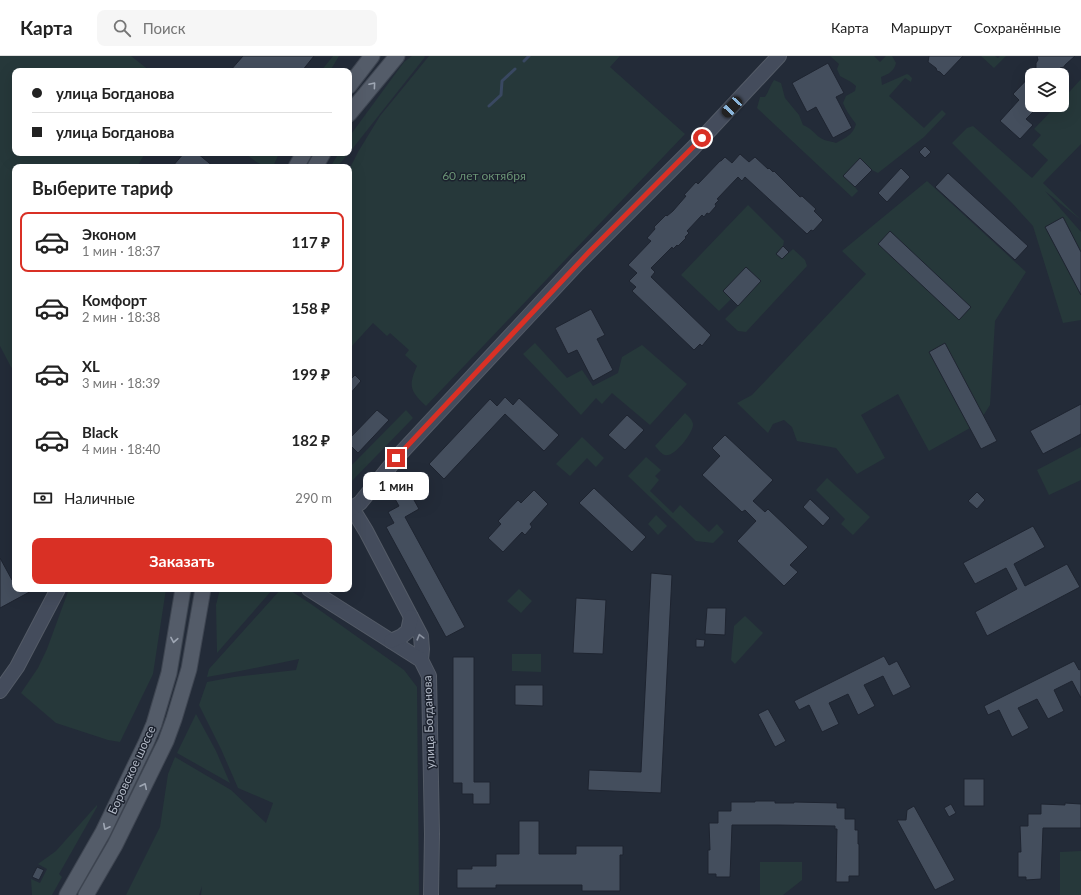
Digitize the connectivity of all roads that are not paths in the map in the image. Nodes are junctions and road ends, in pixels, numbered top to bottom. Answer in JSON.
{"nodes":[{"id":1,"x":372,"y":56,"type":"edge"},
{"id":2,"x":397,"y":56,"type":"edge"},
{"id":3,"x":779,"y":56,"type":"edge"},
{"id":4,"x":352,"y":82,"type":"edge"},
{"id":5,"x":352,"y":110,"type":"edge"},
{"id":6,"x":352,"y":508,"type":"edge"},
{"id":7,"x":352,"y":512,"type":"edge"},
{"id":8,"x":56,"y":592,"type":"edge"},
{"id":9,"x":182,"y":592,"type":"edge"},
{"id":10,"x":202,"y":592,"type":"edge"},
{"id":11,"x":314,"y":592,"type":"edge"},
{"id":12,"x":411,"y":617,"type":"junction"},
{"id":13,"x":391,"y":641,"type":"junction"},
{"id":14,"x":421,"y":660,"type":"junction"},
{"id":15,"x":5,"y":674,"type":"edge"},
{"id":16,"x":0,"y":691,"type":"edge"},
{"id":17,"x":67,"y":895,"type":"edge"},
{"id":18,"x":86,"y":895,"type":"edge"},
{"id":19,"x":431,"y":895,"type":"edge"}],
"edges":[{"from":1,"to":4,"type":"main road"},
{"from":5,"to":2,"type":"main road","one_way":true},
{"from":3,"to":6,"type":"street"},
{"from":7,"to":12,"type":"street"},
{"from":8,"to":15,"type":"street"},
{"from":9,"to":17,"type":"main road","name":"Боровское шоссе","one_way":true},
{"from":18,"to":10,"type":"main road","name":"Боровское шоссе","one_way":true},
{"from":11,"to":13,"type":"street","name":"улица Богданова"},
{"from":12,"to":13,"type":"street"},
{"from":14,"to":12,"type":"street","one_way":true},
{"from":13,"to":14,"type":"street","name":"улица Богданова"},
{"from":14,"to":19,"type":"street","name":"улица Богданова"},
{"from":15,"to":16,"type":"street"}]}
